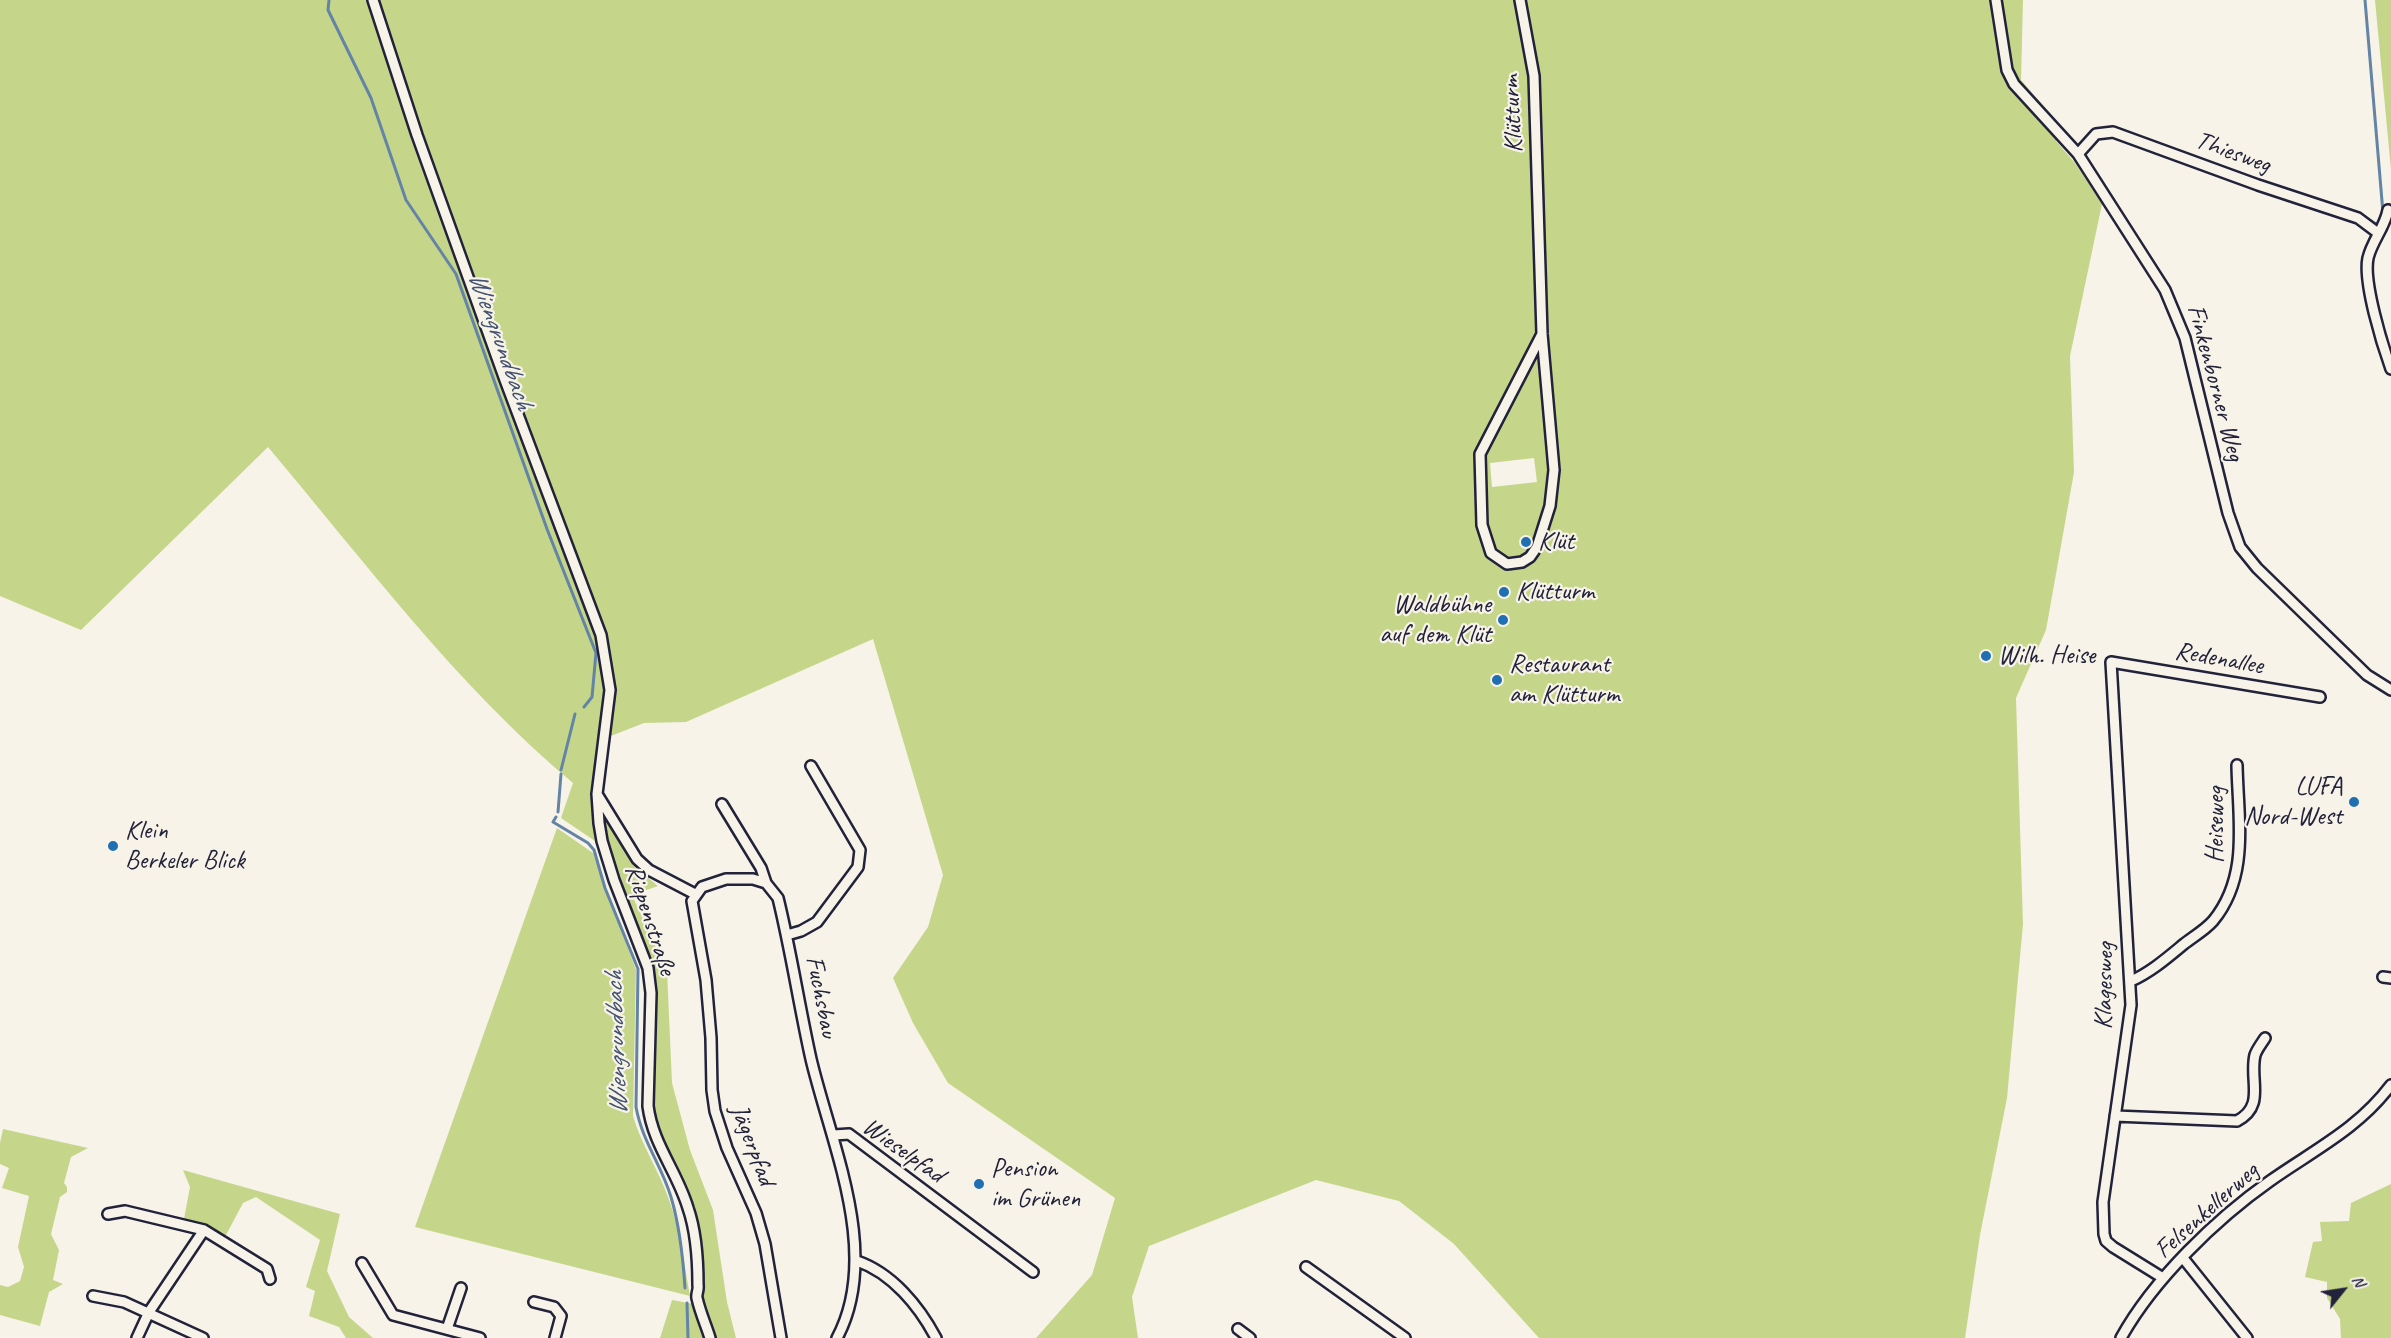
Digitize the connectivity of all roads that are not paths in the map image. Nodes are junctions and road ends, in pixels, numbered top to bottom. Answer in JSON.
{"nodes":[{"id":1,"x":373,"y":0,"type":"edge"},
{"id":2,"x":1520,"y":0,"type":"edge"},
{"id":3,"x":1996,"y":0,"type":"edge"},
{"id":4,"x":2078,"y":154,"type":"junction"},
{"id":5,"x":2388,"y":210,"type":"dead end"},
{"id":6,"x":2378,"y":233,"type":"junction"},
{"id":7,"x":1542,"y":334,"type":"junction"},
{"id":8,"x":2391,"y":369,"type":"edge"},
{"id":9,"x":2111,"y":662,"type":"joint"},
{"id":10,"x":2391,"y":690,"type":"edge"},
{"id":11,"x":2320,"y":697,"type":"dead end"},
{"id":12,"x":2236,"y":765,"type":"dead end"},
{"id":13,"x":811,"y":766,"type":"dead end"},
{"id":14,"x":597,"y":794,"type":"junction"},
{"id":15,"x":722,"y":804,"type":"dead end"},
{"id":16,"x":766,"y":883,"type":"junction"},
{"id":17,"x":695,"y":894,"type":"junction"},
{"id":18,"x":787,"y":935,"type":"junction"},
{"id":19,"x":2131,"y":981,"type":"junction"},
{"id":20,"x":2265,"y":1038,"type":"dead end"},
{"id":21,"x":2391,"y":1085,"type":"edge"},
{"id":22,"x":2115,"y":1116,"type":"junction"},
{"id":23,"x":834,"y":1135,"type":"junction"},
{"id":24,"x":108,"y":1214,"type":"dead end"},
{"id":25,"x":204,"y":1230,"type":"junction"},
{"id":26,"x":2183,"y":1258,"type":"junction"},
{"id":27,"x":857,"y":1261,"type":"junction"},
{"id":28,"x":362,"y":1263,"type":"dead end"},
{"id":29,"x":1306,"y":1267,"type":"dead end"},
{"id":30,"x":1033,"y":1272,"type":"dead end"},
{"id":31,"x":2163,"y":1278,"type":"junction"},
{"id":32,"x":270,"y":1279,"type":"dead end"},
{"id":33,"x":461,"y":1288,"type":"dead end"},
{"id":34,"x":93,"y":1296,"type":"dead end"},
{"id":35,"x":534,"y":1302,"type":"dead end"},
{"id":36,"x":149,"y":1312,"type":"junction"},
{"id":37,"x":447,"y":1329,"type":"junction"},
{"id":38,"x":1238,"y":1329,"type":"dead end"},
{"id":39,"x":137,"y":1338,"type":"edge"},
{"id":40,"x":203,"y":1338,"type":"edge"},
{"id":41,"x":480,"y":1338,"type":"edge"},
{"id":42,"x":555,"y":1338,"type":"edge"},
{"id":43,"x":710,"y":1338,"type":"edge"},
{"id":44,"x":780,"y":1338,"type":"edge"},
{"id":45,"x":837,"y":1338,"type":"edge"},
{"id":46,"x":936,"y":1338,"type":"edge"},
{"id":47,"x":1250,"y":1338,"type":"edge"},
{"id":48,"x":1404,"y":1338,"type":"edge"},
{"id":49,"x":2121,"y":1338,"type":"edge"},
{"id":50,"x":2247,"y":1338,"type":"edge"}],
"edges":[{"from":1,"to":14,"type":"street","name":"Riepenstraße"},
{"from":2,"to":7,"type":"street","name":"Klütturm"},
{"from":3,"to":4,"type":"street","name":"Finkenborner Weg"},
{"from":4,"to":6,"type":"street","name":"Thiesweg"},
{"from":4,"to":10,"type":"street","name":"Finkenborner Weg"},
{"from":5,"to":6,"type":"street"},
{"from":6,"to":8,"type":"street"},
{"from":7,"to":7,"type":"street","name":"Klütturm"},
{"from":9,"to":11,"type":"street","name":"Redenallee"},
{"from":9,"to":19,"type":"street","name":"Klagesweg"},
{"from":12,"to":19,"type":"street","name":"Heiseweg"},
{"from":13,"to":18,"type":"street"},
{"from":14,"to":17,"type":"street"},
{"from":14,"to":43,"type":"street","name":"Riepenstraße"},
{"from":15,"to":16,"type":"street","name":"Fuchsbau"},
{"from":16,"to":17,"type":"street"},
{"from":16,"to":18,"type":"street","name":"Fuchsbau"},
{"from":17,"to":44,"type":"street","name":"Jägerpfad"},
{"from":18,"to":23,"type":"street","name":"Fuchsbau"},
{"from":19,"to":22,"type":"street","name":"Klagesweg"},
{"from":20,"to":22,"type":"street"},
{"from":21,"to":26,"type":"street","name":"Felsenkellerweg"},
{"from":22,"to":31,"type":"street","name":"Klagesweg"},
{"from":23,"to":27,"type":"street","name":"Fuchsbau"},
{"from":23,"to":30,"type":"street","name":"Wieselpfad"},
{"from":24,"to":25,"type":"street"},
{"from":25,"to":32,"type":"street"},
{"from":25,"to":36,"type":"street"},
{"from":26,"to":31,"type":"street","name":"Felsenkellerweg"},
{"from":26,"to":50,"type":"street"},
{"from":27,"to":45,"type":"street","name":"Fuchsbau"},
{"from":27,"to":46,"type":"street"},
{"from":28,"to":37,"type":"street"},
{"from":29,"to":48,"type":"street"},
{"from":31,"to":49,"type":"street","name":"Felsenkellerweg"},
{"from":33,"to":37,"type":"street"},
{"from":34,"to":36,"type":"street"},
{"from":35,"to":42,"type":"street"},
{"from":36,"to":39,"type":"street"},
{"from":36,"to":40,"type":"street"},
{"from":37,"to":41,"type":"street"},
{"from":38,"to":47,"type":"street"}]}
